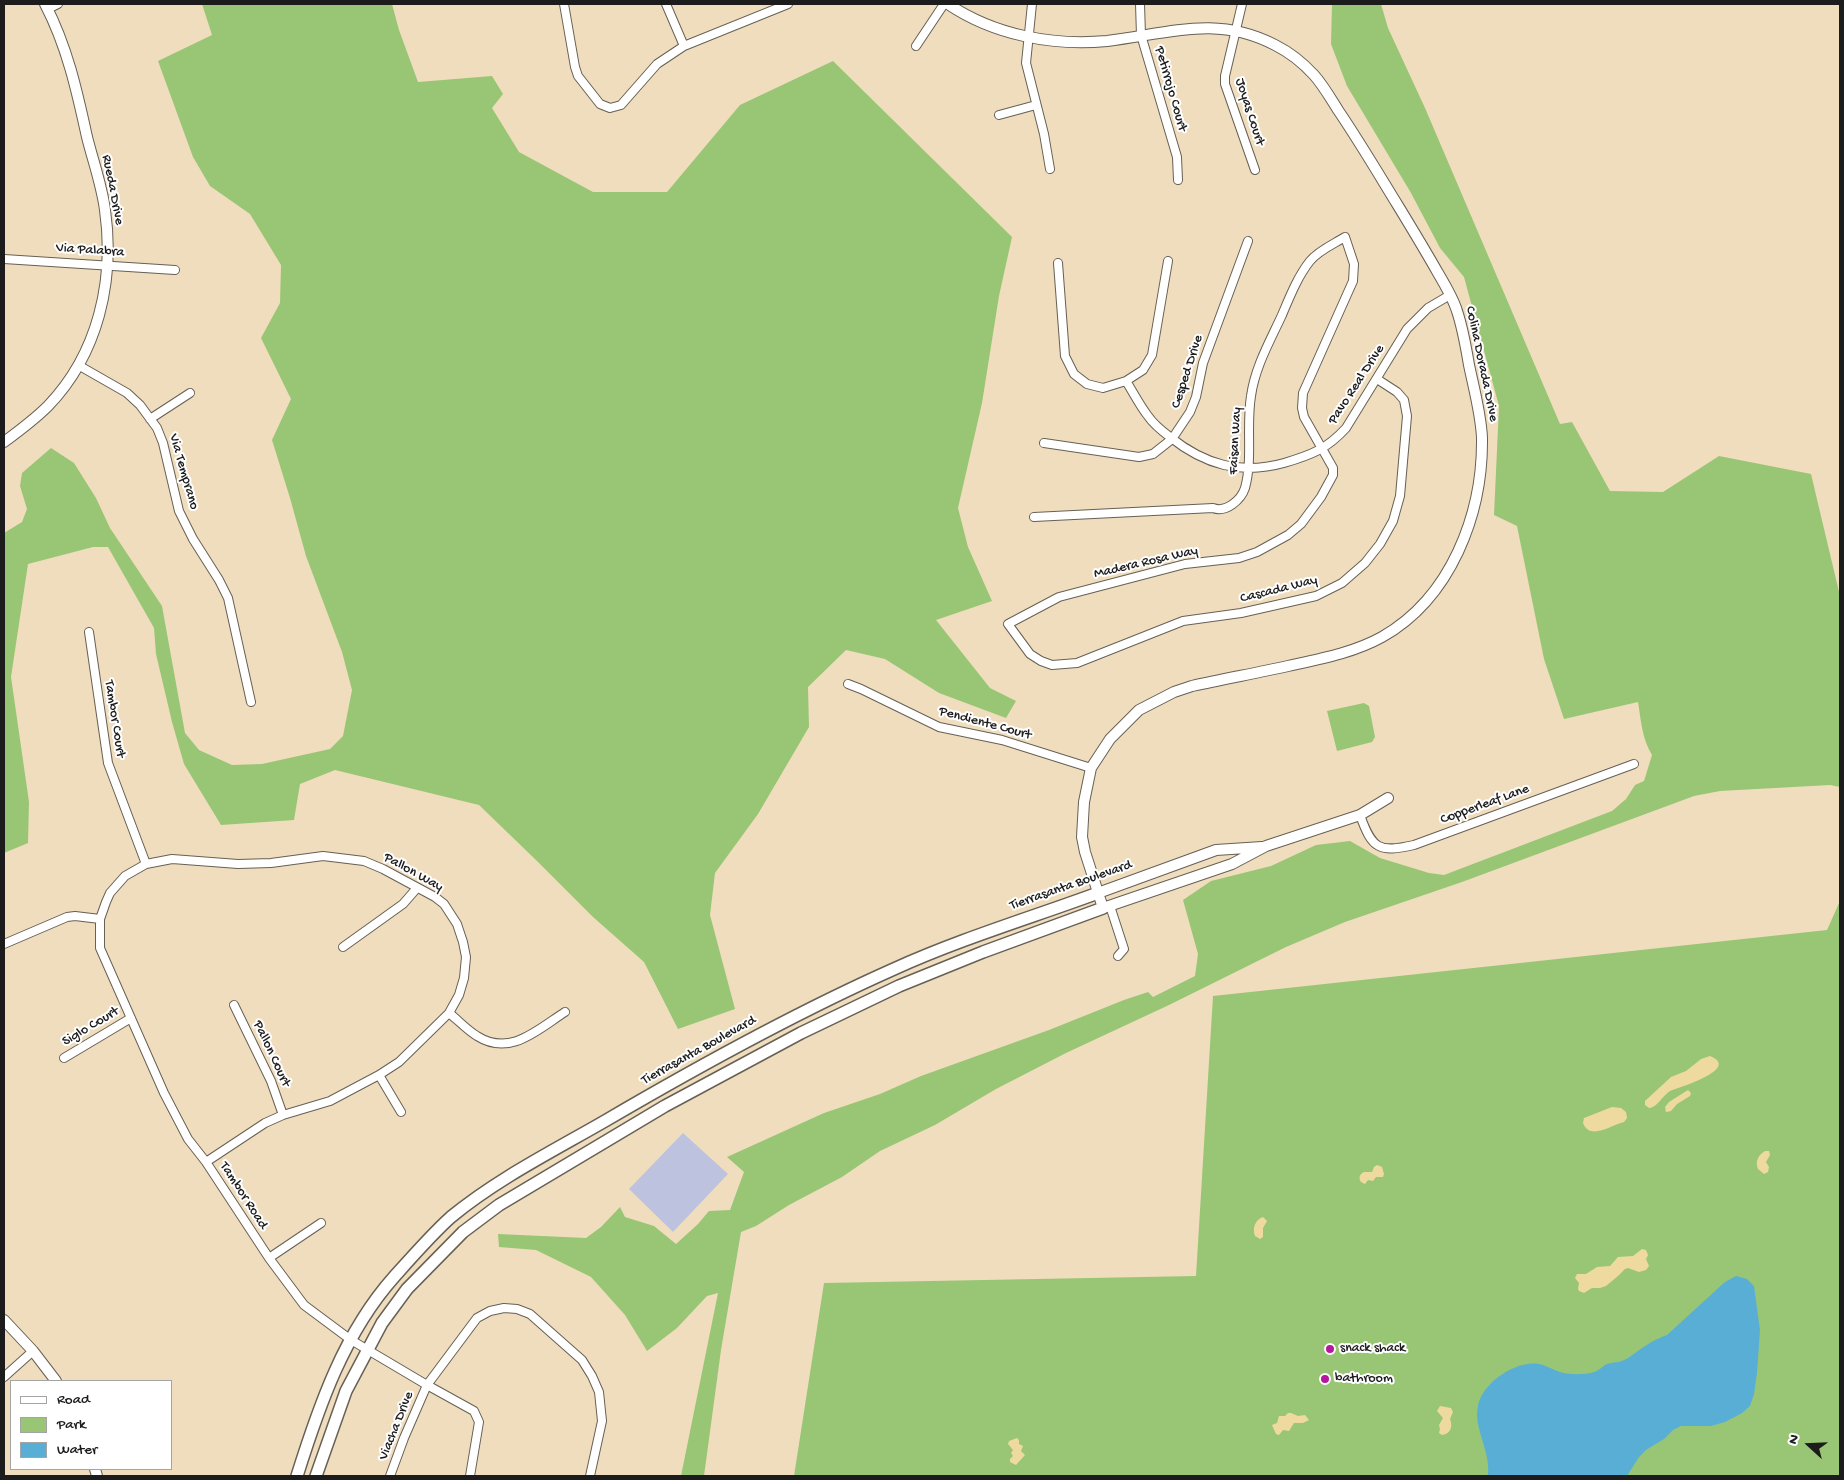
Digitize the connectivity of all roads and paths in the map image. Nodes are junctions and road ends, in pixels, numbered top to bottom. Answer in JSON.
{"nodes":[{"id":1,"x":564,"y":4,"type":"edge"},
{"id":2,"x":666,"y":4,"type":"edge"},
{"id":3,"x":768,"y":4,"type":"edge"},
{"id":4,"x":788,"y":4,"type":"edge"},
{"id":5,"x":944,"y":4,"type":"edge"},
{"id":6,"x":948,"y":4,"type":"edge"},
{"id":7,"x":1032,"y":4,"type":"edge"},
{"id":8,"x":1140,"y":4,"type":"edge"},
{"id":9,"x":1242,"y":4,"type":"edge"},
{"id":10,"x":50,"y":6,"type":"edge"},
{"id":11,"x":771,"y":12,"type":"junction"},
{"id":12,"x":1235,"y":31,"type":"junction"},
{"id":13,"x":1141,"y":35,"type":"junction"},
{"id":14,"x":1028,"y":38,"type":"junction"},
{"id":15,"x":684,"y":46,"type":"junction"},
{"id":16,"x":916,"y":46,"type":"dead end"},
{"id":17,"x":1036,"y":105,"type":"junction"},
{"id":18,"x":999,"y":115,"type":"dead end"},
{"id":19,"x":1050,"y":169,"type":"dead end"},
{"id":20,"x":1255,"y":170,"type":"dead end"},
{"id":21,"x":1178,"y":180,"type":"dead end"},
{"id":22,"x":1345,"y":237,"type":"joint"},
{"id":23,"x":1248,"y":241,"type":"dead end"},
{"id":24,"x":4,"y":259,"type":"edge"},
{"id":25,"x":1168,"y":261,"type":"dead end"},
{"id":26,"x":1058,"y":263,"type":"dead end"},
{"id":27,"x":109,"y":264,"type":"junction"},
{"id":28,"x":175,"y":270,"type":"dead end"},
{"id":29,"x":1450,"y":295,"type":"junction"},
{"id":30,"x":78,"y":365,"type":"junction"},
{"id":31,"x":1377,"y":379,"type":"junction"},
{"id":32,"x":1126,"y":381,"type":"junction"},
{"id":33,"x":190,"y":394,"type":"dead end"},
{"id":34,"x":150,"y":419,"type":"junction"},
{"id":35,"x":1172,"y":439,"type":"junction"},
{"id":36,"x":4,"y":442,"type":"edge"},
{"id":37,"x":1044,"y":443,"type":"dead end"},
{"id":38,"x":1323,"y":448,"type":"junction"},
{"id":39,"x":1248,"y":468,"type":"junction"},
{"id":40,"x":1034,"y":516,"type":"dead end"},
{"id":41,"x":1008,"y":624,"type":"joint"},
{"id":42,"x":89,"y":632,"type":"dead end"},
{"id":43,"x":848,"y":684,"type":"dead end"},
{"id":44,"x":251,"y":702,"type":"dead end"},
{"id":45,"x":1634,"y":764,"type":"dead end"},
{"id":46,"x":1091,"y":768,"type":"junction"},
{"id":47,"x":1388,"y":798,"type":"dead end"},
{"id":48,"x":1360,"y":815,"type":"junction"},
{"id":49,"x":1266,"y":846,"type":"junction"},
{"id":50,"x":146,"y":864,"type":"junction"},
{"id":51,"x":417,"y":888,"type":"junction"},
{"id":52,"x":1098,"y":893,"type":"junction"},
{"id":53,"x":1106,"y":907,"type":"junction"},
{"id":54,"x":100,"y":919,"type":"junction"},
{"id":55,"x":4,"y":944,"type":"edge"},
{"id":56,"x":343,"y":947,"type":"dead end"},
{"id":57,"x":1118,"y":956,"type":"dead end"},
{"id":58,"x":234,"y":1005,"type":"dead end"},
{"id":59,"x":565,"y":1012,"type":"dead end"},
{"id":60,"x":449,"y":1013,"type":"junction"},
{"id":61,"x":130,"y":1018,"type":"junction"},
{"id":62,"x":781,"y":1023,"type":"junction"},
{"id":63,"x":64,"y":1058,"type":"dead end"},
{"id":64,"x":733,"y":1070,"type":"junction"},
{"id":65,"x":379,"y":1075,"type":"junction"},
{"id":66,"x":401,"y":1112,"type":"dead end"},
{"id":67,"x":283,"y":1115,"type":"junction"},
{"id":68,"x":206,"y":1162,"type":"junction"},
{"id":69,"x":321,"y":1222,"type":"dead end"},
{"id":70,"x":268,"y":1258,"type":"junction"},
{"id":71,"x":4,"y":1320,"type":"edge"},
{"id":72,"x":351,"y":1340,"type":"junction"},
{"id":73,"x":367,"y":1349,"type":"junction"},
{"id":74,"x":34,"y":1351,"type":"junction"},
{"id":75,"x":4,"y":1377,"type":"edge"},
{"id":76,"x":55,"y":1380,"type":"edge"},
{"id":77,"x":427,"y":1385,"type":"junction"},
{"id":78,"x":297,"y":1476,"type":"edge"},
{"id":79,"x":316,"y":1476,"type":"edge"},
{"id":80,"x":390,"y":1476,"type":"edge"},
{"id":81,"x":470,"y":1476,"type":"edge"},
{"id":82,"x":590,"y":1476,"type":"edge"}],
"edges":[{"from":1,"to":15,"type":"street"},
{"from":2,"to":15,"type":"street"},
{"from":3,"to":11,"type":"street"},
{"from":4,"to":11,"type":"street"},
{"from":5,"to":16,"type":"street"},
{"from":6,"to":14,"type":"street","name":"Colina Dorada Drive"},
{"from":7,"to":14,"type":"street"},
{"from":8,"to":13,"type":"street","name":"Petirrojo Court"},
{"from":9,"to":12,"type":"street","name":"Joyas Court"},
{"from":10,"to":27,"type":"street","name":"Rueda Drive"},
{"from":11,"to":15,"type":"street"},
{"from":12,"to":13,"type":"street","name":"Colina Dorada Drive"},
{"from":12,"to":20,"type":"street","name":"Joyas Court"},
{"from":12,"to":29,"type":"street","name":"Colina Dorada Drive"},
{"from":13,"to":14,"type":"street","name":"Colina Dorada Drive"},
{"from":13,"to":21,"type":"street","name":"Petirrojo Court"},
{"from":14,"to":17,"type":"street"},
{"from":17,"to":18,"type":"street"},
{"from":17,"to":19,"type":"street"},
{"from":22,"to":38,"type":"street","name":"Madera Rosa Way"},
{"from":22,"to":39,"type":"street","name":"Faisan Way"},
{"from":23,"to":35,"type":"street","name":"Cesped Drive"},
{"from":24,"to":27,"type":"street","name":"Via Palabra"},
{"from":25,"to":32,"type":"street"},
{"from":26,"to":32,"type":"street"},
{"from":27,"to":28,"type":"street","name":"Via Palabra"},
{"from":27,"to":30,"type":"street","name":"Rueda Drive"},
{"from":29,"to":31,"type":"street","name":"Pavo Real Drive"},
{"from":29,"to":46,"type":"street","name":"Colina Dorada Drive"},
{"from":30,"to":34,"type":"street","name":"Via Temprano"},
{"from":30,"to":36,"type":"street","name":"Rueda Drive"},
{"from":31,"to":38,"type":"street","name":"Pavo Real Drive"},
{"from":31,"to":41,"type":"street","name":"Cascada Way"},
{"from":32,"to":35,"type":"street","name":"Pavo Real Drive"},
{"from":33,"to":34,"type":"street"},
{"from":34,"to":44,"type":"street","name":"Via Temprano"},
{"from":35,"to":37,"type":"street","name":"Cesped Drive"},
{"from":35,"to":39,"type":"street","name":"Pavo Real Drive"},
{"from":38,"to":39,"type":"street","name":"Pavo Real Drive"},
{"from":38,"to":41,"type":"street","name":"Madera Rosa Way"},
{"from":39,"to":40,"type":"street","name":"Faisan Way"},
{"from":42,"to":50,"type":"street","name":"Tambor Court"},
{"from":43,"to":46,"type":"street","name":"Pendiente Court"},
{"from":45,"to":48,"type":"street","name":"Copperleaf Lane"},
{"from":46,"to":52,"type":"street","name":"Colina Dorada Drive"},
{"from":47,"to":48,"type":"street","name":"Tierrasanta Boulevard"},
{"from":48,"to":49,"type":"street","name":"Tierrasanta Boulevard"},
{"from":49,"to":52,"type":"street","name":"Tierrasanta Boulevard"},
{"from":49,"to":53,"type":"street","name":"Tierrasanta Boulevard"},
{"from":50,"to":51,"type":"street","name":"Pallon Way"},
{"from":50,"to":54,"type":"street","name":"Tambor Road"},
{"from":51,"to":56,"type":"street"},
{"from":51,"to":60,"type":"street","name":"Pallon Way"},
{"from":52,"to":53,"type":"street","name":"Colina Dorada Drive"},
{"from":52,"to":62,"type":"main road","name":"Tierrasanta Boulevard"},
{"from":53,"to":57,"type":"street"},
{"from":53,"to":64,"type":"main road","name":"Tierrasanta Boulevard"},
{"from":54,"to":55,"type":"street"},
{"from":54,"to":61,"type":"street","name":"Tambor Road"},
{"from":58,"to":67,"type":"street","name":"Pallon Court"},
{"from":59,"to":60,"type":"street"},
{"from":60,"to":65,"type":"street","name":"Pallon Way"},
{"from":61,"to":63,"type":"street","name":"Siglo Court"},
{"from":61,"to":68,"type":"street","name":"Tambor Road"},
{"from":62,"to":64,"type":"main road"},
{"from":62,"to":72,"type":"main road","name":"Tierrasanta Boulevard"},
{"from":64,"to":73,"type":"main road","name":"Tierrasanta Boulevard"},
{"from":65,"to":66,"type":"street"},
{"from":65,"to":67,"type":"street","name":"Pallon Way"},
{"from":67,"to":68,"type":"street","name":"Pallon Way"},
{"from":68,"to":70,"type":"street","name":"Tambor Road"},
{"from":69,"to":70,"type":"street"},
{"from":70,"to":72,"type":"street","name":"Tambor Road"},
{"from":71,"to":74,"type":"street"},
{"from":72,"to":73,"type":"street","name":"Tambor Road"},
{"from":72,"to":78,"type":"main road","name":"Tierrasanta Boulevard"},
{"from":73,"to":77,"type":"street","name":"Tambor Road"},
{"from":73,"to":79,"type":"main road","name":"Tierrasanta Boulevard"},
{"from":74,"to":75,"type":"street"},
{"from":74,"to":76,"type":"street"},
{"from":77,"to":80,"type":"street","name":"Viacha Drive"},
{"from":77,"to":81,"type":"street","name":"Tambor Road"},
{"from":77,"to":82,"type":"street","name":"Viacha Drive"}]}
